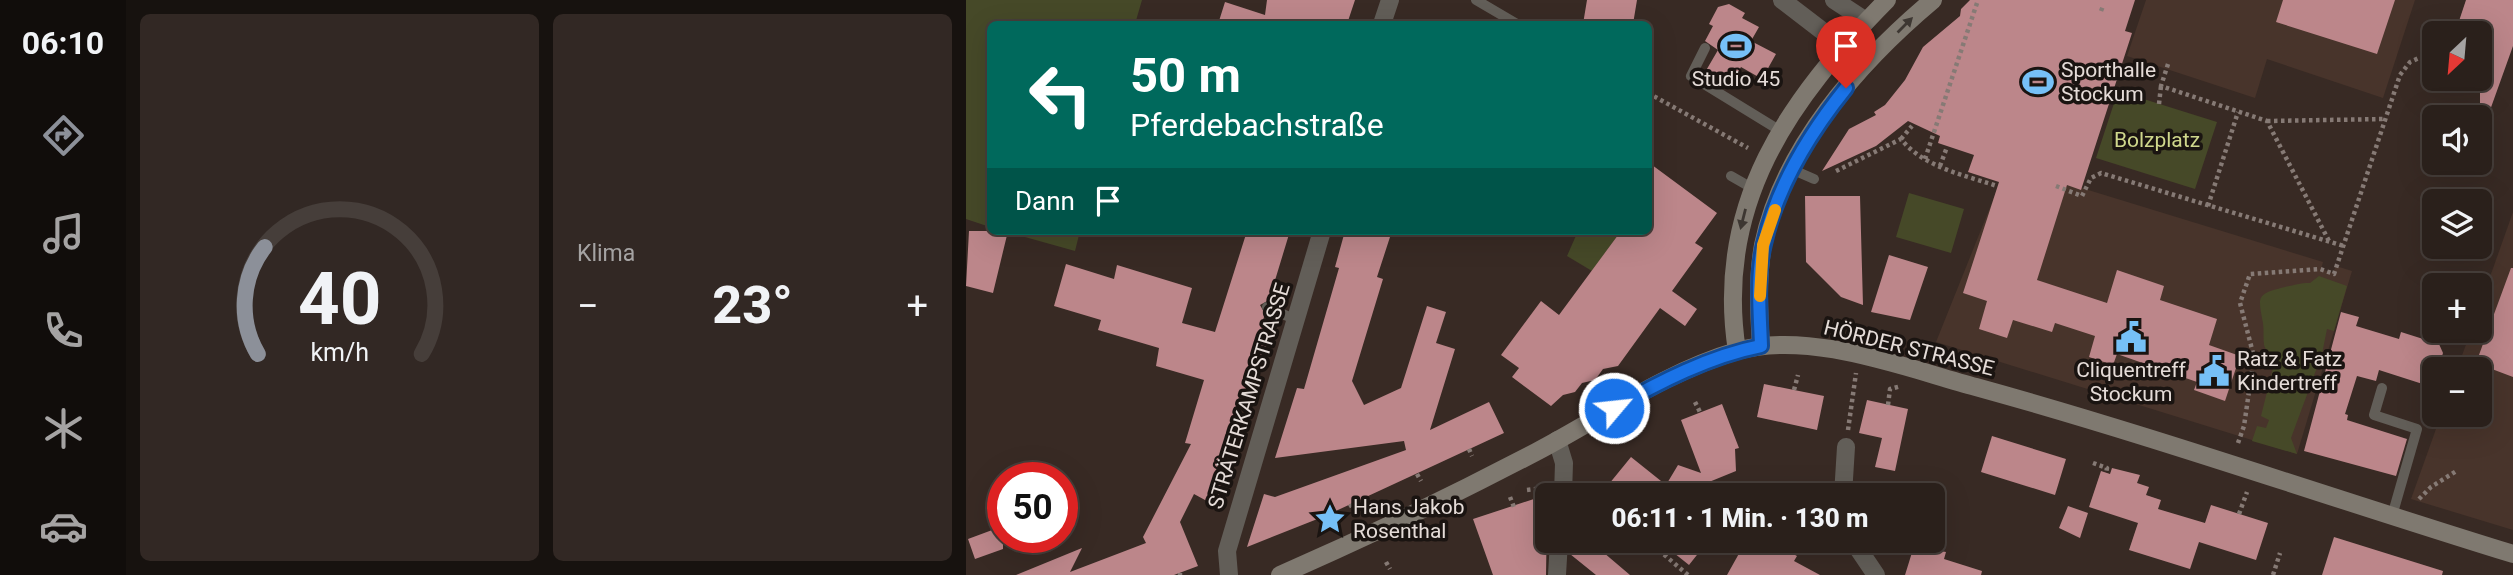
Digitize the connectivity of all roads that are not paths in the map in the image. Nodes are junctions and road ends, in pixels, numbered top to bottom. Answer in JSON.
{"nodes":[{"id":1,"x":1390,"y":0,"type":"edge"},
{"id":2,"x":1476,"y":0,"type":"edge"},
{"id":3,"x":1782,"y":0,"type":"edge"},
{"id":4,"x":1834,"y":0,"type":"edge"},
{"id":5,"x":1887,"y":0,"type":"edge"},
{"id":6,"x":1933,"y":0,"type":"edge"},
{"id":7,"x":1382,"y":21,"type":"edge"},
{"id":8,"x":1512,"y":21,"type":"edge"},
{"id":9,"x":1866,"y":21,"type":"junction"},
{"id":10,"x":1842,"y":46,"type":"junction"},
{"id":11,"x":1705,"y":48,"type":"dead end"},
{"id":12,"x":1878,"y":51,"type":"junction"},
{"id":13,"x":1779,"y":130,"type":"junction"},
{"id":14,"x":1791,"y":169,"type":"junction"},
{"id":15,"x":1731,"y":176,"type":"dead end"},
{"id":16,"x":1814,"y":179,"type":"dead end"},
{"id":17,"x":1752,"y":188,"type":"junction"},
{"id":18,"x":1321,"y":235,"type":"edge"},
{"id":19,"x":1267,"y":307,"type":"dead end"},
{"id":20,"x":1296,"y":320,"type":"junction"},
{"id":21,"x":1761,"y":346,"type":"junction"},
{"id":22,"x":1737,"y":351,"type":"junction"},
{"id":23,"x":2382,"y":388,"type":"dead end"},
{"id":24,"x":1557,"y":440,"type":"junction"},
{"id":25,"x":1846,"y":447,"type":"road end"},
{"id":26,"x":1563,"y":483,"type":"edge"},
{"id":27,"x":1844,"y":483,"type":"edge"},
{"id":28,"x":2392,"y":516,"type":"junction"},
{"id":29,"x":1558,"y":553,"type":"edge"},
{"id":30,"x":1861,"y":553,"type":"edge"},
{"id":31,"x":2513,"y":554,"type":"edge"},
{"id":32,"x":1229,"y":575,"type":"edge"},
{"id":33,"x":1280,"y":575,"type":"edge"},
{"id":34,"x":1557,"y":575,"type":"edge"},
{"id":35,"x":1876,"y":575,"type":"edge"}],
"edges":[{"from":1,"to":7,"type":"street"},
{"from":2,"to":8,"type":"lane"},
{"from":3,"to":10,"type":"street"},
{"from":4,"to":9,"type":"street"},
{"from":5,"to":9,"type":"main road"},
{"from":12,"to":6,"type":"main road","one_way":true},
{"from":9,"to":10,"type":"main road"},
{"from":9,"to":12,"type":"main road"},
{"from":10,"to":12,"type":"main road"},
{"from":10,"to":13,"type":"main road"},
{"from":11,"to":13,"type":"lane"},
{"from":12,"to":14,"type":"main road"},
{"from":13,"to":17,"type":"main road"},
{"from":14,"to":16,"type":"lane"},
{"from":14,"to":21,"type":"main road"},
{"from":15,"to":17,"type":"lane"},
{"from":17,"to":22,"type":"main road","one_way":true},
{"from":18,"to":20,"type":"street","name":"STRÄTERKAMPSTRASSE"},
{"from":19,"to":20,"type":"lane"},
{"from":20,"to":32,"type":"street","name":"STRÄTERKAMPSTRASSE"},
{"from":21,"to":22,"type":"main road","name":"HÖRDER STRASSE"},
{"from":21,"to":28,"type":"main road","name":"HÖRDER STRASSE"},
{"from":22,"to":24,"type":"main road","name":"HÖRDER STRASSE"},
{"from":23,"to":28,"type":"lane"},
{"from":24,"to":26,"type":"street"},
{"from":24,"to":33,"type":"main road","name":"HÖRDER STRASSE"},
{"from":25,"to":27,"type":"street"},
{"from":28,"to":31,"type":"main road","name":"HÖRDER STRASSE"},
{"from":29,"to":34,"type":"street"},
{"from":30,"to":35,"type":"street"}]}
